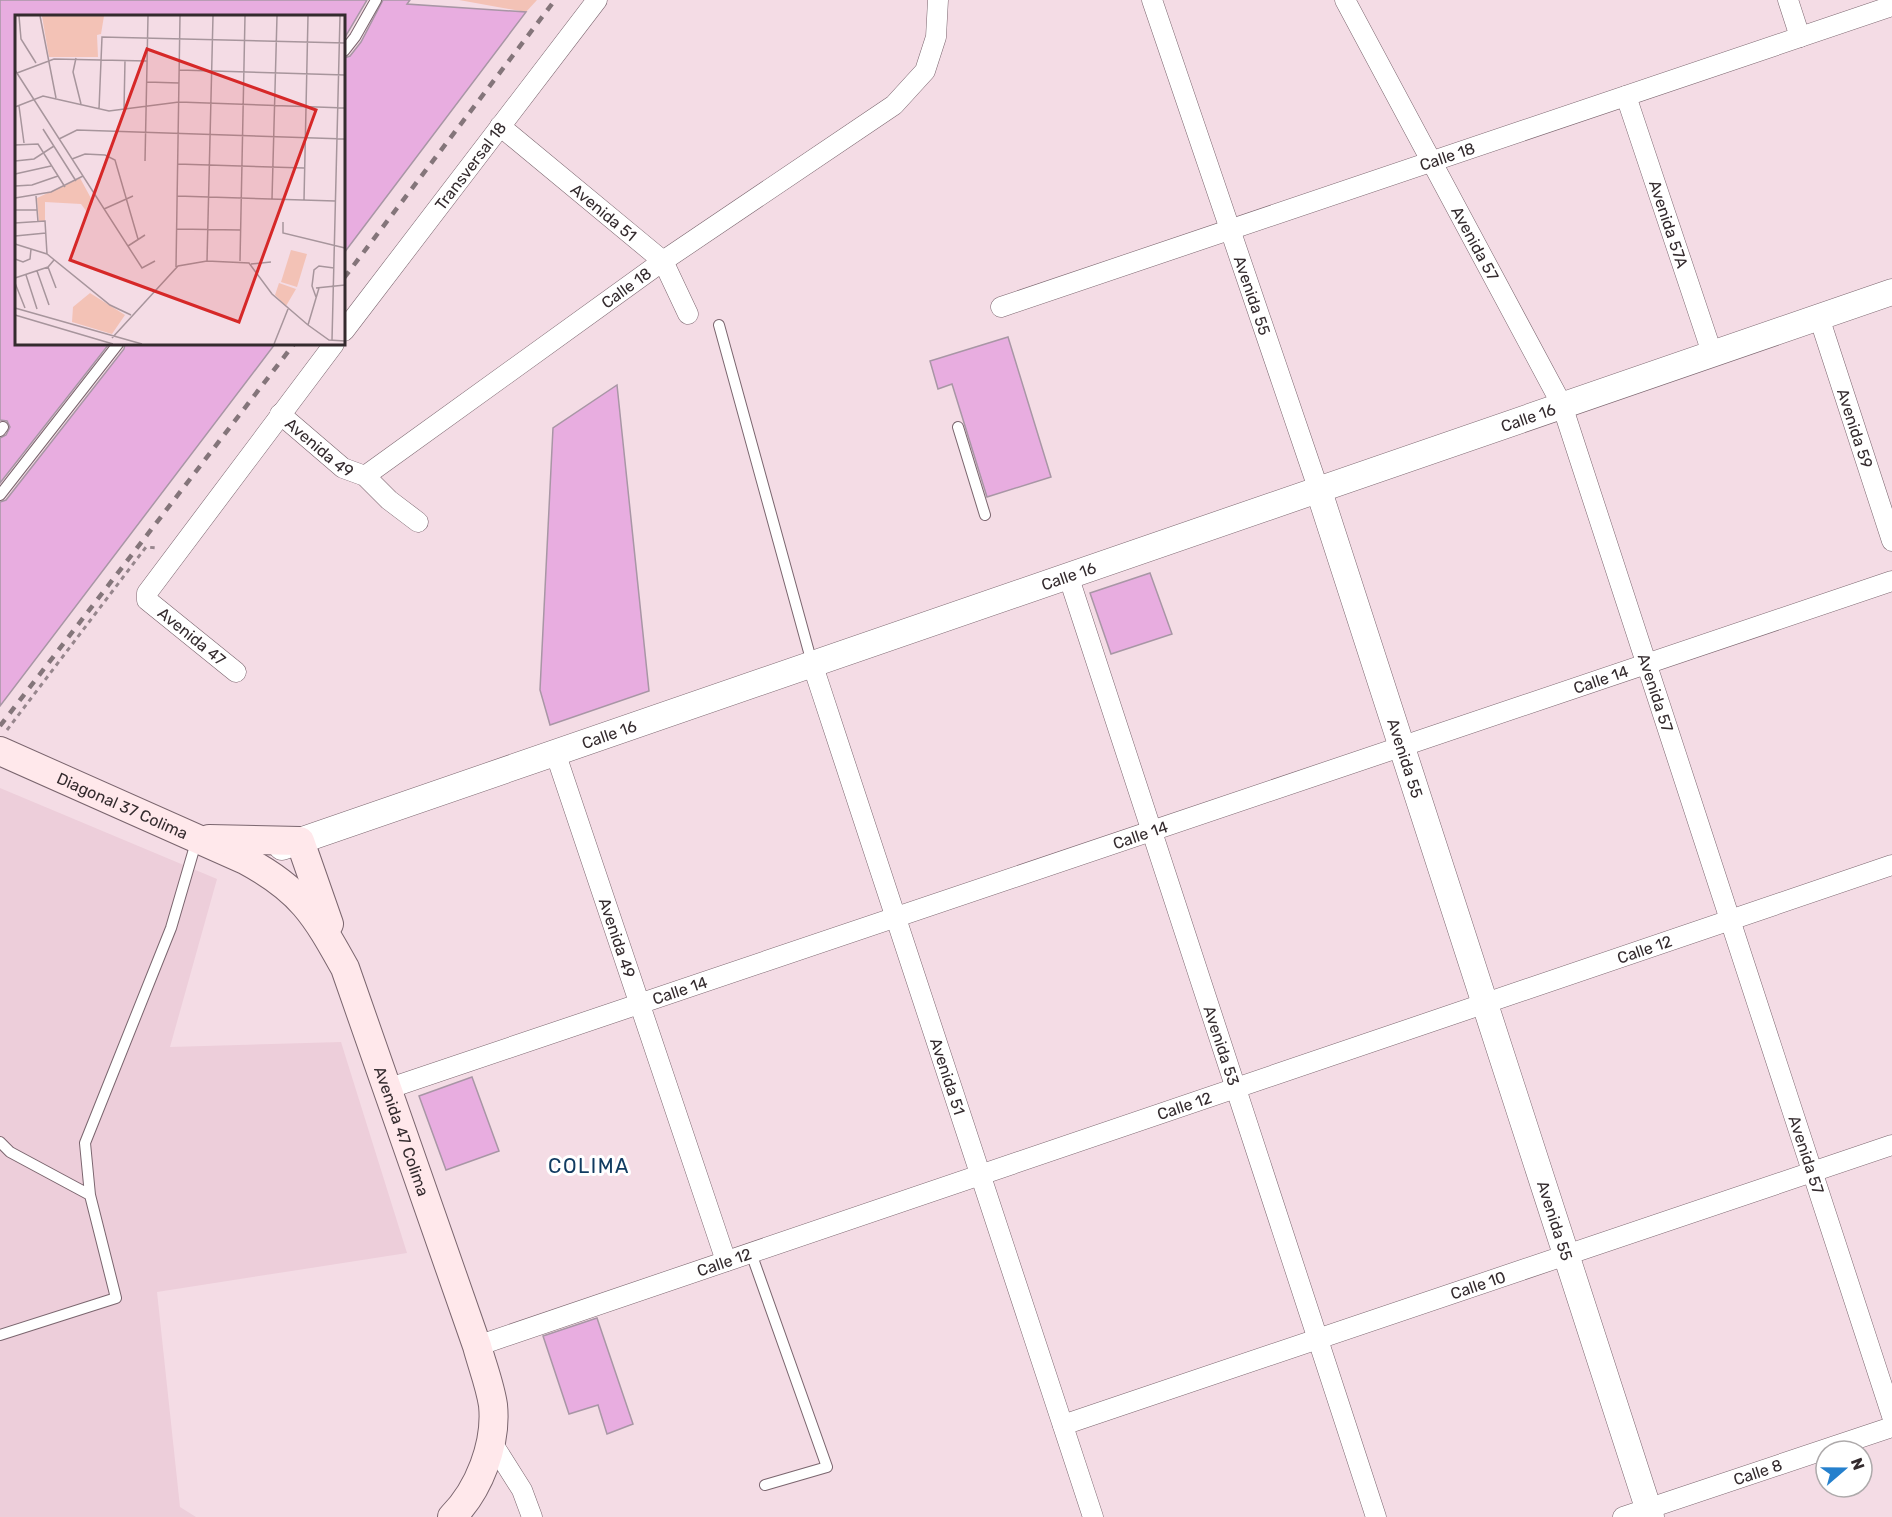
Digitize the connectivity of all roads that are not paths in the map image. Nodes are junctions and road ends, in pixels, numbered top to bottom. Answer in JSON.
{"nodes":[{"id":1,"x":376,"y":0,"type":"edge"},
{"id":2,"x":597,"y":0,"type":"edge"},
{"id":3,"x":938,"y":0,"type":"edge"},
{"id":4,"x":1152,"y":0,"type":"edge"},
{"id":5,"x":1345,"y":0,"type":"edge"},
{"id":6,"x":1788,"y":0,"type":"edge"},
{"id":7,"x":1892,"y":6,"type":"edge"},
{"id":8,"x":1800,"y":37,"type":"junction"},
{"id":9,"x":345,"y":50,"type":"edge"},
{"id":10,"x":1626,"y":96,"type":"junction"},
{"id":11,"x":500,"y":126,"type":"junction"},
{"id":12,"x":1431,"y":162,"type":"junction"},
{"id":13,"x":1230,"y":230,"type":"junction"},
{"id":14,"x":663,"y":261,"type":"junction"},
{"id":15,"x":1892,"y":292,"type":"edge"},
{"id":16,"x":1001,"y":307,"type":"dead end"},
{"id":17,"x":688,"y":314,"type":"dead end"},
{"id":18,"x":1819,"y":317,"type":"junction"},
{"id":19,"x":719,"y":325,"type":"dead end"},
{"id":20,"x":345,"y":330,"type":"edge"},
{"id":21,"x":117,"y":345,"type":"edge"},
{"id":22,"x":333,"y":345,"type":"edge"},
{"id":23,"x":1712,"y":353,"type":"junction"},
{"id":24,"x":1562,"y":405,"type":"junction"},
{"id":25,"x":280,"y":414,"type":"junction"},
{"id":26,"x":958,"y":427,"type":"dead end"},
{"id":27,"x":365,"y":476,"type":"junction"},
{"id":28,"x":1318,"y":488,"type":"junction"},
{"id":29,"x":0,"y":495,"type":"edge"},
{"id":30,"x":985,"y":515,"type":"dead end"},
{"id":31,"x":418,"y":522,"type":"dead end"},
{"id":32,"x":1892,"y":541,"type":"edge"},
{"id":33,"x":1068,"y":575,"type":"junction"},
{"id":34,"x":1892,"y":581,"type":"edge"},
{"id":35,"x":812,"y":663,"type":"junction"},
{"id":36,"x":1647,"y":664,"type":"junction"},
{"id":37,"x":236,"y":672,"type":"dead end"},
{"id":38,"x":3,"y":741,"type":"edge"},
{"id":39,"x":1402,"y":747,"type":"junction"},
{"id":40,"x":555,"y":752,"type":"junction"},
{"id":41,"x":1152,"y":831,"type":"junction"},
{"id":42,"x":198,"y":839,"type":"junction"},
{"id":43,"x":300,"y":841,"type":"junction"},
{"id":44,"x":245,"y":860,"type":"junction"},
{"id":45,"x":1892,"y":865,"type":"edge"},
{"id":46,"x":896,"y":918,"type":"junction"},
{"id":47,"x":1730,"y":920,"type":"junction"},
{"id":48,"x":345,"y":968,"type":"junction"},
{"id":49,"x":640,"y":1004,"type":"junction"},
{"id":50,"x":1485,"y":1004,"type":"junction"},
{"id":51,"x":1236,"y":1088,"type":"junction"},
{"id":52,"x":387,"y":1089,"type":"junction"},
{"id":53,"x":0,"y":1142,"type":"edge"},
{"id":54,"x":1892,"y":1145,"type":"edge"},
{"id":55,"x":1813,"y":1172,"type":"junction"},
{"id":56,"x":980,"y":1175,"type":"junction"},
{"id":57,"x":90,"y":1196,"type":"junction"},
{"id":58,"x":751,"y":1253,"type":"junction"},
{"id":59,"x":1566,"y":1255,"type":"junction"},
{"id":60,"x":726,"y":1261,"type":"junction"},
{"id":61,"x":0,"y":1335,"type":"edge"},
{"id":62,"x":1318,"y":1339,"type":"junction"},
{"id":63,"x":477,"y":1346,"type":"junction"},
{"id":64,"x":1892,"y":1416,"type":"edge"},
{"id":65,"x":1063,"y":1425,"type":"junction"},
{"id":66,"x":1892,"y":1427,"type":"edge"},
{"id":67,"x":491,"y":1441,"type":"junction"},
{"id":68,"x":765,"y":1485,"type":"dead end"},
{"id":69,"x":1649,"y":1513,"type":"edge"},
{"id":70,"x":452,"y":1517,"type":"edge"},
{"id":71,"x":532,"y":1517,"type":"edge"},
{"id":72,"x":1093,"y":1517,"type":"edge"},
{"id":73,"x":1376,"y":1517,"type":"edge"},
{"id":74,"x":1623,"y":1517,"type":"edge"}],
"edges":[{"from":1,"to":9,"type":"lane"},
{"from":2,"to":11,"type":"street","name":"Transversal 18"},
{"from":3,"to":14,"type":"street","name":"Calle 18"},
{"from":4,"to":13,"type":"street","name":"Avenida 55"},
{"from":5,"to":12,"type":"street","name":"Avenida 57"},
{"from":6,"to":8,"type":"street"},
{"from":7,"to":8,"type":"street","name":"Calle 18"},
{"from":8,"to":10,"type":"street","name":"Calle 18"},
{"from":10,"to":12,"type":"street","name":"Calle 18"},
{"from":10,"to":23,"type":"street","name":"Avenida 57A"},
{"from":11,"to":14,"type":"street","name":"Avenida 51"},
{"from":11,"to":20,"type":"street","name":"Transversal 18"},
{"from":12,"to":13,"type":"street","name":"Calle 18"},
{"from":12,"to":24,"type":"street","name":"Avenida 57"},
{"from":13,"to":16,"type":"street","name":"Calle 18"},
{"from":13,"to":28,"type":"street","name":"Avenida 55"},
{"from":14,"to":17,"type":"street","name":"Avenida 51"},
{"from":14,"to":27,"type":"street","name":"Calle 18"},
{"from":15,"to":18,"type":"street","name":"Calle 16"},
{"from":18,"to":23,"type":"street","name":"Calle 16"},
{"from":18,"to":32,"type":"street","name":"Avenida 59"},
{"from":19,"to":35,"type":"lane","name":"Avenida 51"},
{"from":21,"to":29,"type":"lane"},
{"from":22,"to":25,"type":"street"},
{"from":23,"to":24,"type":"street","name":"Calle 16"},
{"from":24,"to":28,"type":"street","name":"Calle 16"},
{"from":24,"to":36,"type":"street","name":"Avenida 57"},
{"from":25,"to":27,"type":"street","name":"Avenida 49"},
{"from":25,"to":37,"type":"street","name":"Avenida 47"},
{"from":26,"to":30,"type":"lane"},
{"from":27,"to":31,"type":"street","name":"Avenida 49"},
{"from":28,"to":33,"type":"street","name":"Calle 16"},
{"from":28,"to":39,"type":"street","name":"Avenida 55"},
{"from":33,"to":35,"type":"street","name":"Calle 16"},
{"from":33,"to":41,"type":"street","name":"Avenida 53"},
{"from":34,"to":36,"type":"street","name":"Calle 14"},
{"from":35,"to":40,"type":"street","name":"Calle 16"},
{"from":35,"to":46,"type":"street","name":"Avenida 51"},
{"from":36,"to":39,"type":"street","name":"Calle 14"},
{"from":36,"to":47,"type":"street","name":"Avenida 57"},
{"from":38,"to":42,"type":"main road","name":"Diagonal 37 Colima"},
{"from":39,"to":41,"type":"street","name":"Calle 14"},
{"from":39,"to":50,"type":"street","name":"Avenida 55"},
{"from":40,"to":43,"type":"street","name":"Calle 16"},
{"from":40,"to":49,"type":"street","name":"Avenida 49"},
{"from":41,"to":46,"type":"street","name":"Calle 14"},
{"from":41,"to":51,"type":"street","name":"Avenida 53"},
{"from":42,"to":43,"type":"main road"},
{"from":42,"to":44,"type":"main road","name":"Diagonal 37 Colima"},
{"from":42,"to":57,"type":"lane"},
{"from":43,"to":44,"type":"street","name":"Calle 16"},
{"from":43,"to":48,"type":"main road"},
{"from":44,"to":48,"type":"main road","name":"Avenida 47 Colima"},
{"from":45,"to":47,"type":"street","name":"Calle 12"},
{"from":46,"to":49,"type":"street","name":"Calle 14"},
{"from":46,"to":56,"type":"street","name":"Avenida 51"},
{"from":47,"to":50,"type":"street","name":"Calle 12"},
{"from":47,"to":55,"type":"street","name":"Avenida 57"},
{"from":48,"to":52,"type":"main road","name":"Avenida 47 Colima"},
{"from":49,"to":52,"type":"street","name":"Calle 14"},
{"from":49,"to":60,"type":"street","name":"Avenida 49"},
{"from":50,"to":51,"type":"street","name":"Calle 12"},
{"from":50,"to":59,"type":"street","name":"Avenida 55"},
{"from":51,"to":56,"type":"street","name":"Calle 12"},
{"from":51,"to":62,"type":"street","name":"Avenida 53"},
{"from":52,"to":63,"type":"main road","name":"Avenida 47 Colima"},
{"from":53,"to":57,"type":"lane"},
{"from":54,"to":55,"type":"street","name":"Calle 10"},
{"from":55,"to":59,"type":"street","name":"Calle 10"},
{"from":55,"to":64,"type":"street","name":"Avenida 57"},
{"from":56,"to":58,"type":"street","name":"Calle 12"},
{"from":56,"to":65,"type":"street","name":"Avenida 51"},
{"from":57,"to":61,"type":"lane"},
{"from":58,"to":60,"type":"street","name":"Calle 12"},
{"from":58,"to":68,"type":"lane"},
{"from":59,"to":62,"type":"street","name":"Calle 10"},
{"from":59,"to":69,"type":"street","name":"Avenida 55"},
{"from":60,"to":63,"type":"street","name":"Calle 12"},
{"from":62,"to":65,"type":"street","name":"Calle 10"},
{"from":62,"to":73,"type":"street","name":"Avenida 53"},
{"from":63,"to":67,"type":"main road","name":"Avenida 47 Colima"},
{"from":65,"to":72,"type":"street","name":"Avenida 51"},
{"from":66,"to":69,"type":"street","name":"Calle 8"},
{"from":67,"to":70,"type":"main road","name":"Avenida 47 Colima"},
{"from":67,"to":71,"type":"street"},
{"from":69,"to":74,"type":"street","name":"Calle 8"}]}
